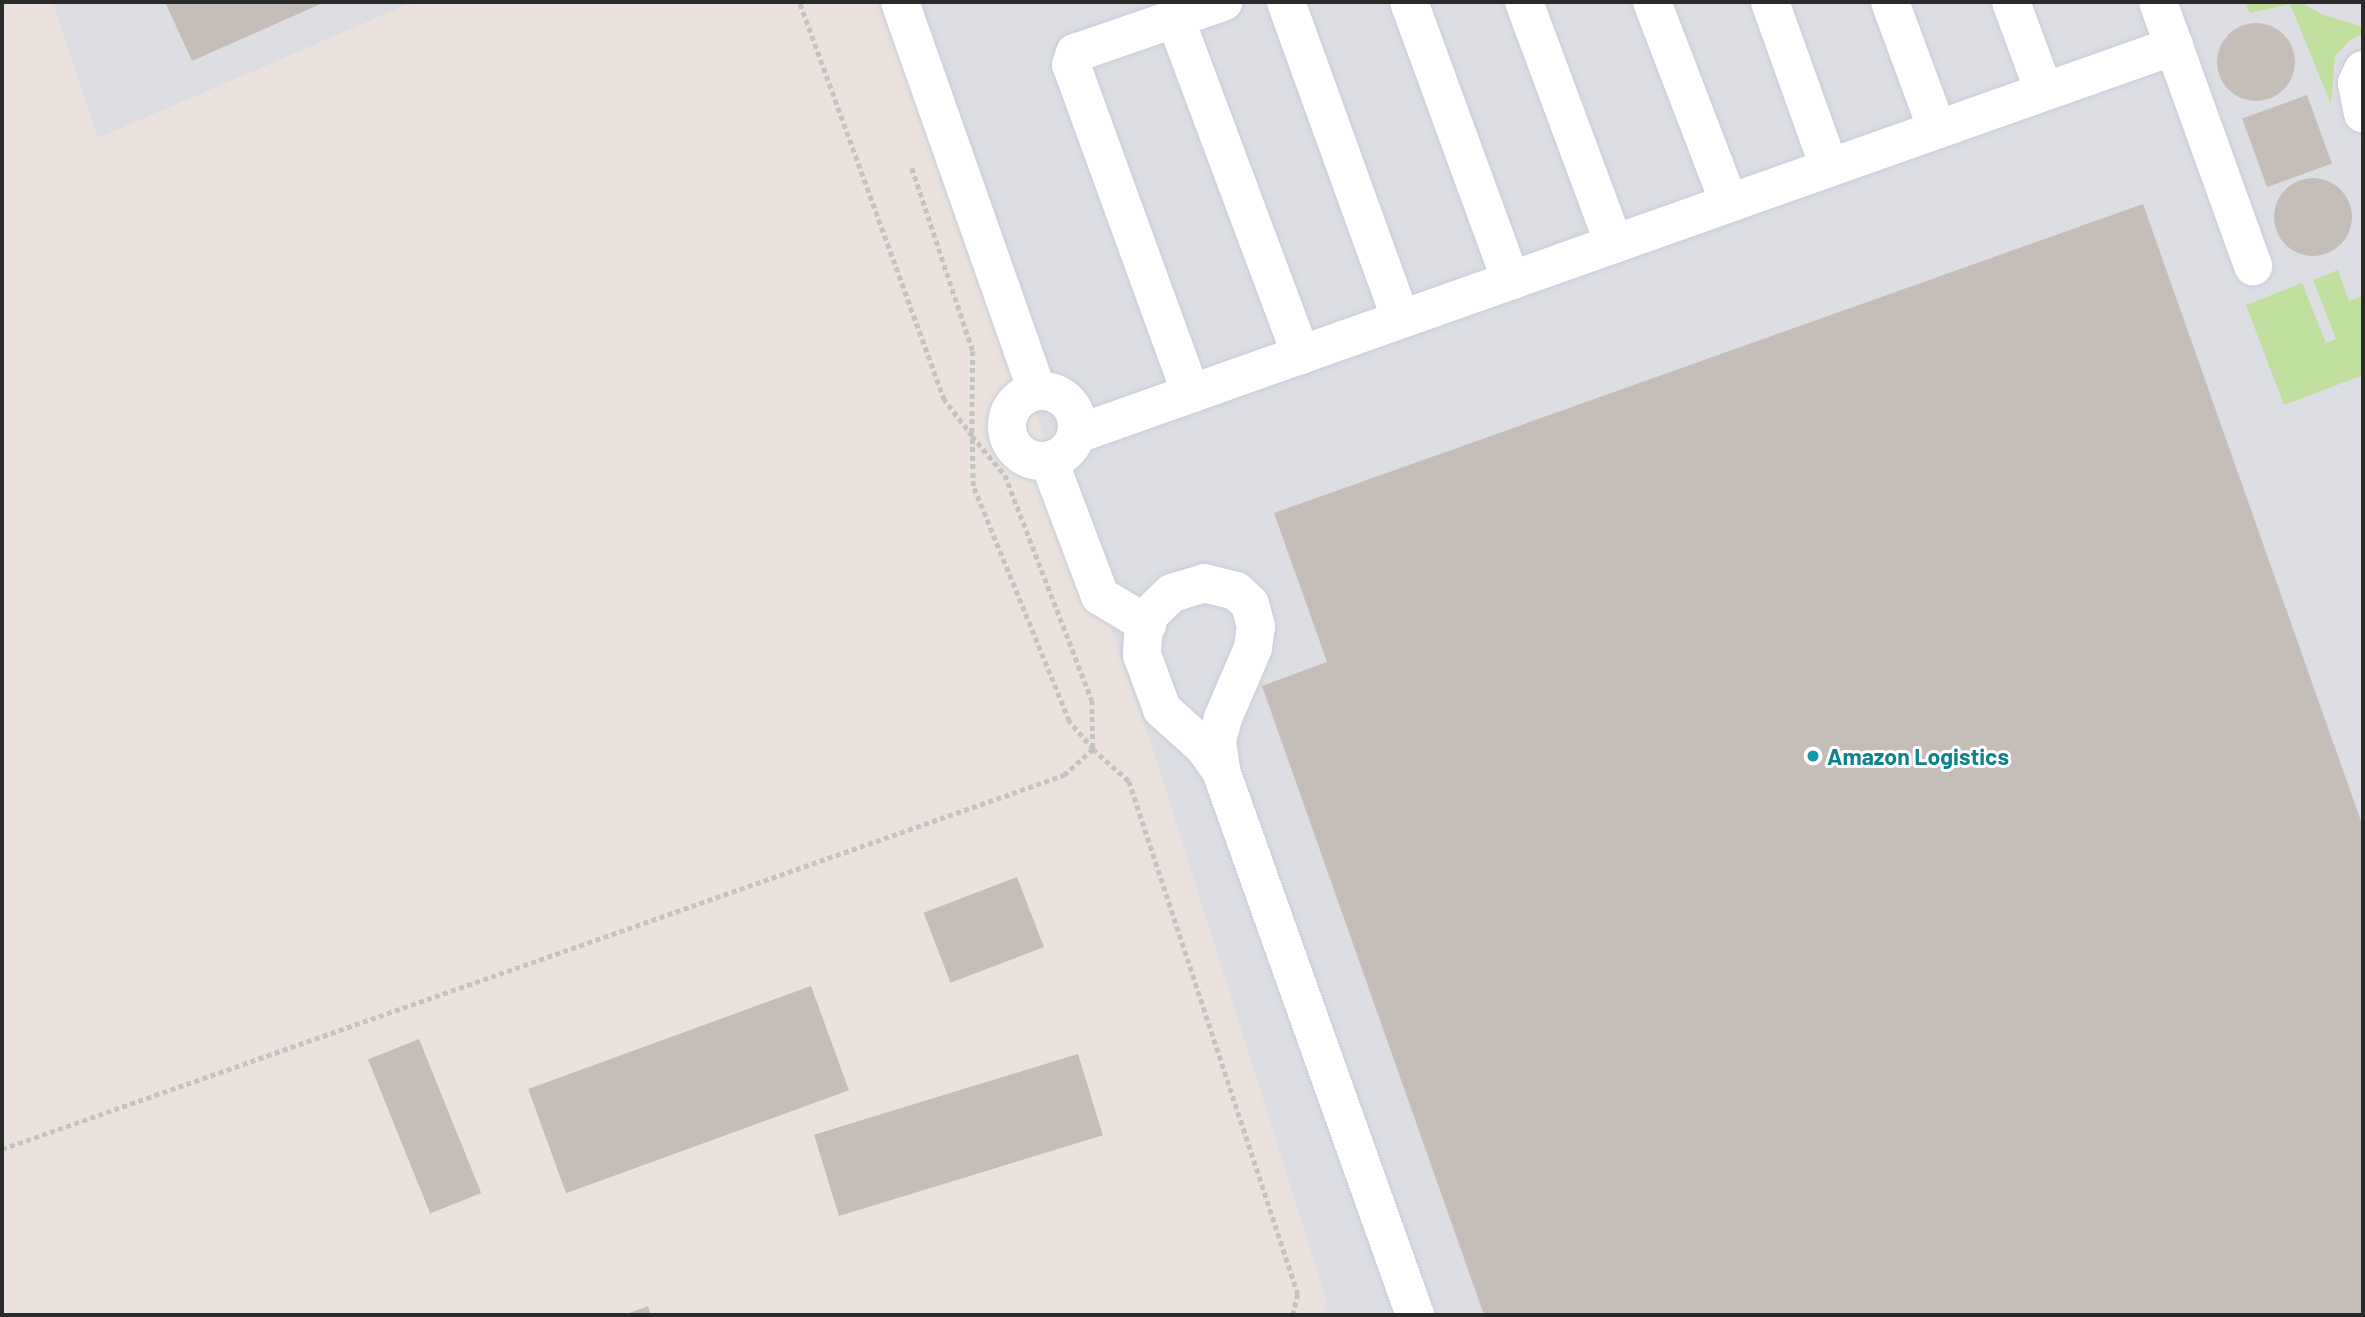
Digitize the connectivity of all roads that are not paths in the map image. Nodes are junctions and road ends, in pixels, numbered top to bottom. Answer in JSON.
{"nodes":[{"id":1,"x":900,"y":2,"type":"edge"},
{"id":2,"x":1223,"y":2,"type":"edge"},
{"id":3,"x":1286,"y":2,"type":"edge"},
{"id":4,"x":1409,"y":2,"type":"edge"},
{"id":5,"x":1524,"y":2,"type":"edge"},
{"id":6,"x":1652,"y":2,"type":"edge"},
{"id":7,"x":1770,"y":2,"type":"edge"},
{"id":8,"x":1889,"y":2,"type":"edge"},
{"id":9,"x":2011,"y":2,"type":"edge"},
{"id":10,"x":2158,"y":2,"type":"edge"},
{"id":11,"x":1175,"y":18,"type":"junction"},
{"id":12,"x":2174,"y":46,"type":"junction"},
{"id":13,"x":2363,"y":71,"type":"edge"},
{"id":14,"x":2044,"y":91,"type":"junction"},
{"id":15,"x":2363,"y":113,"type":"edge"},
{"id":16,"x":1937,"y":129,"type":"junction"},
{"id":17,"x":1829,"y":167,"type":"junction"},
{"id":18,"x":1729,"y":203,"type":"junction"},
{"id":19,"x":1614,"y":244,"type":"junction"},
{"id":20,"x":2253,"y":266,"type":"dead end"},
{"id":21,"x":1511,"y":281,"type":"junction"},
{"id":22,"x":1401,"y":319,"type":"junction"},
{"id":23,"x":1301,"y":355,"type":"junction"},
{"id":24,"x":1037,"y":391,"type":"junction"},
{"id":25,"x":1191,"y":394,"type":"junction"},
{"id":26,"x":1077,"y":434,"type":"junction"},
{"id":27,"x":1049,"y":461,"type":"junction"},
{"id":28,"x":1146,"y":624,"type":"junction"},
{"id":29,"x":1222,"y":771,"type":"junction"},
{"id":30,"x":1415,"y":1315,"type":"edge"}],
"edges":[{"from":1,"to":24,"type":"lane"},
{"from":2,"to":11,"type":"lane"},
{"from":3,"to":22,"type":"lane"},
{"from":4,"to":21,"type":"lane"},
{"from":5,"to":19,"type":"lane"},
{"from":6,"to":18,"type":"lane"},
{"from":7,"to":17,"type":"lane"},
{"from":8,"to":16,"type":"lane"},
{"from":9,"to":14,"type":"lane"},
{"from":10,"to":12,"type":"lane"},
{"from":11,"to":23,"type":"lane"},
{"from":11,"to":25,"type":"lane"},
{"from":12,"to":14,"type":"lane"},
{"from":12,"to":20,"type":"lane"},
{"from":13,"to":15,"type":"lane"},
{"from":14,"to":16,"type":"lane"},
{"from":16,"to":17,"type":"lane"},
{"from":17,"to":18,"type":"lane"},
{"from":18,"to":19,"type":"lane"},
{"from":19,"to":21,"type":"lane"},
{"from":21,"to":22,"type":"lane"},
{"from":22,"to":23,"type":"lane"},
{"from":23,"to":25,"type":"lane"},
{"from":24,"to":26,"type":"lane"},
{"from":24,"to":27,"type":"lane"},
{"from":25,"to":26,"type":"lane"},
{"from":26,"to":27,"type":"lane"},
{"from":27,"to":28,"type":"lane"},
{"from":28,"to":29,"type":"lane"},
{"from":28,"to":29,"type":"lane"},
{"from":29,"to":30,"type":"lane"}]}
